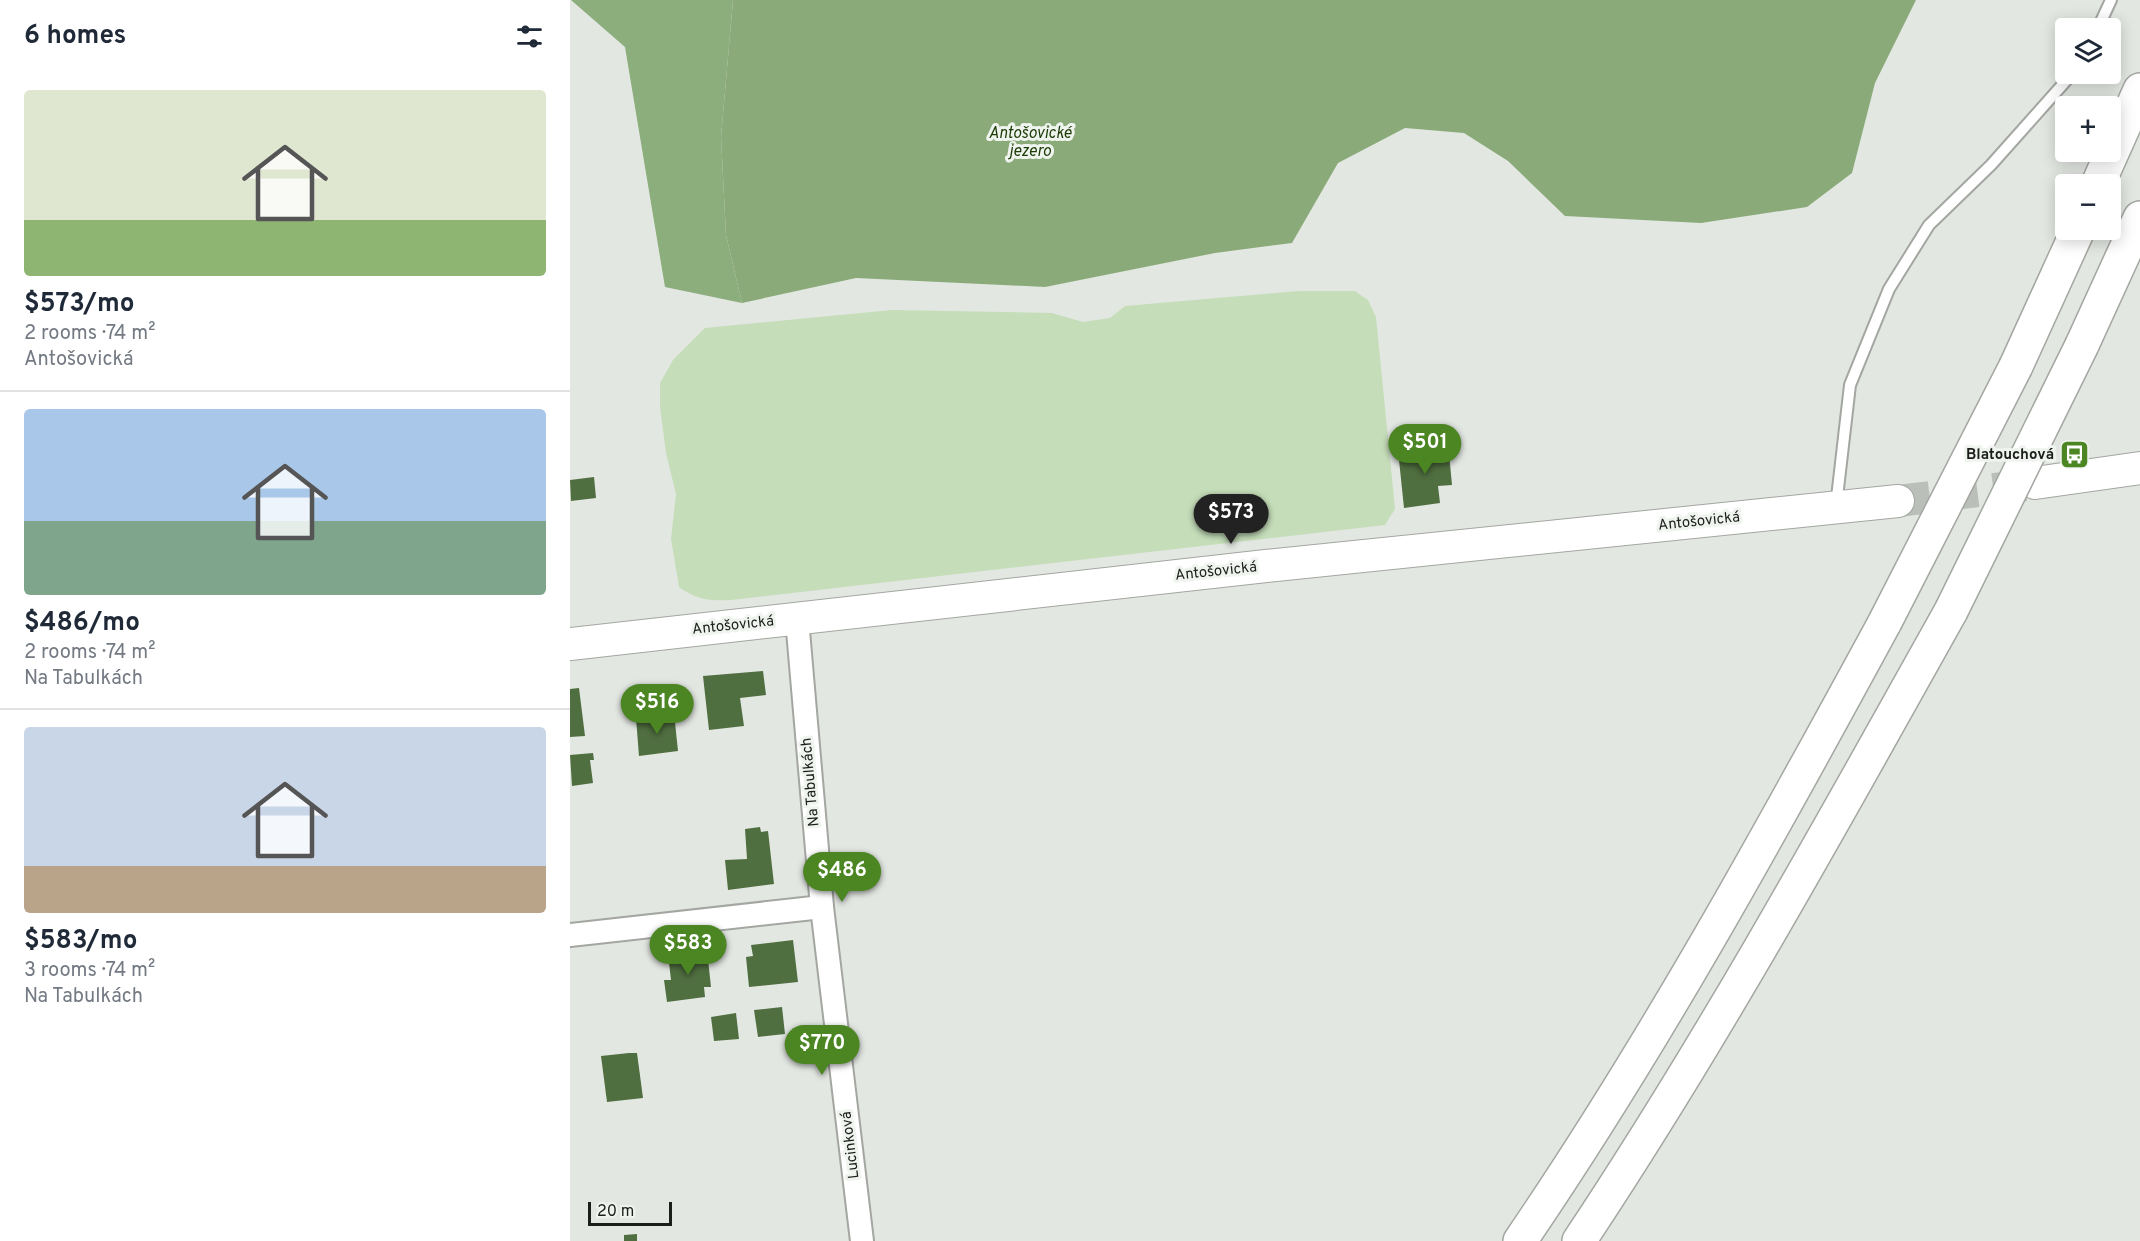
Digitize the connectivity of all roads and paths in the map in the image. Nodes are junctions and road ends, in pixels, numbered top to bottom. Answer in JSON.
{"nodes":[{"id":1,"x":2111,"y":0,"type":"edge"},
{"id":2,"x":2103,"y":18,"type":"edge"},
{"id":3,"x":2063,"y":84,"type":"edge"},
{"id":4,"x":2140,"y":90,"type":"edge"},
{"id":5,"x":2102,"y":174,"type":"edge"},
{"id":6,"x":2140,"y":218,"type":"edge"},
{"id":7,"x":2073,"y":240,"type":"edge"},
{"id":8,"x":2140,"y":468,"type":"edge"},
{"id":9,"x":2035,"y":483,"type":"tunnel mouth"},
{"id":10,"x":1898,"y":501,"type":"tunnel mouth"},
{"id":11,"x":1835,"y":506,"type":"junction"},
{"id":12,"x":797,"y":619,"type":"junction"},
{"id":13,"x":570,"y":644,"type":"edge"},
{"id":14,"x":822,"y":907,"type":"junction"},
{"id":15,"x":570,"y":935,"type":"edge"},
{"id":16,"x":862,"y":1241,"type":"edge"},
{"id":17,"x":1520,"y":1241,"type":"edge"},
{"id":18,"x":1579,"y":1241,"type":"edge"}],
"edges":[{"from":1,"to":2,"type":"lane"},
{"from":3,"to":11,"type":"lane"},
{"from":4,"to":5,"type":"highway"},
{"from":6,"to":18,"type":"highway","bridge":true},
{"from":7,"to":17,"type":"highway","bridge":true},
{"from":8,"to":9,"type":"street"},
{"from":10,"to":11,"type":"street","name":"Antošovická"},
{"from":11,"to":12,"type":"street","name":"Antošovická"},
{"from":12,"to":13,"type":"street","name":"Antošovická"},
{"from":12,"to":14,"type":"street","name":"Na Tabulkách"},
{"from":14,"to":15,"type":"street"},
{"from":14,"to":16,"type":"street","name":"Lucinková"}]}
